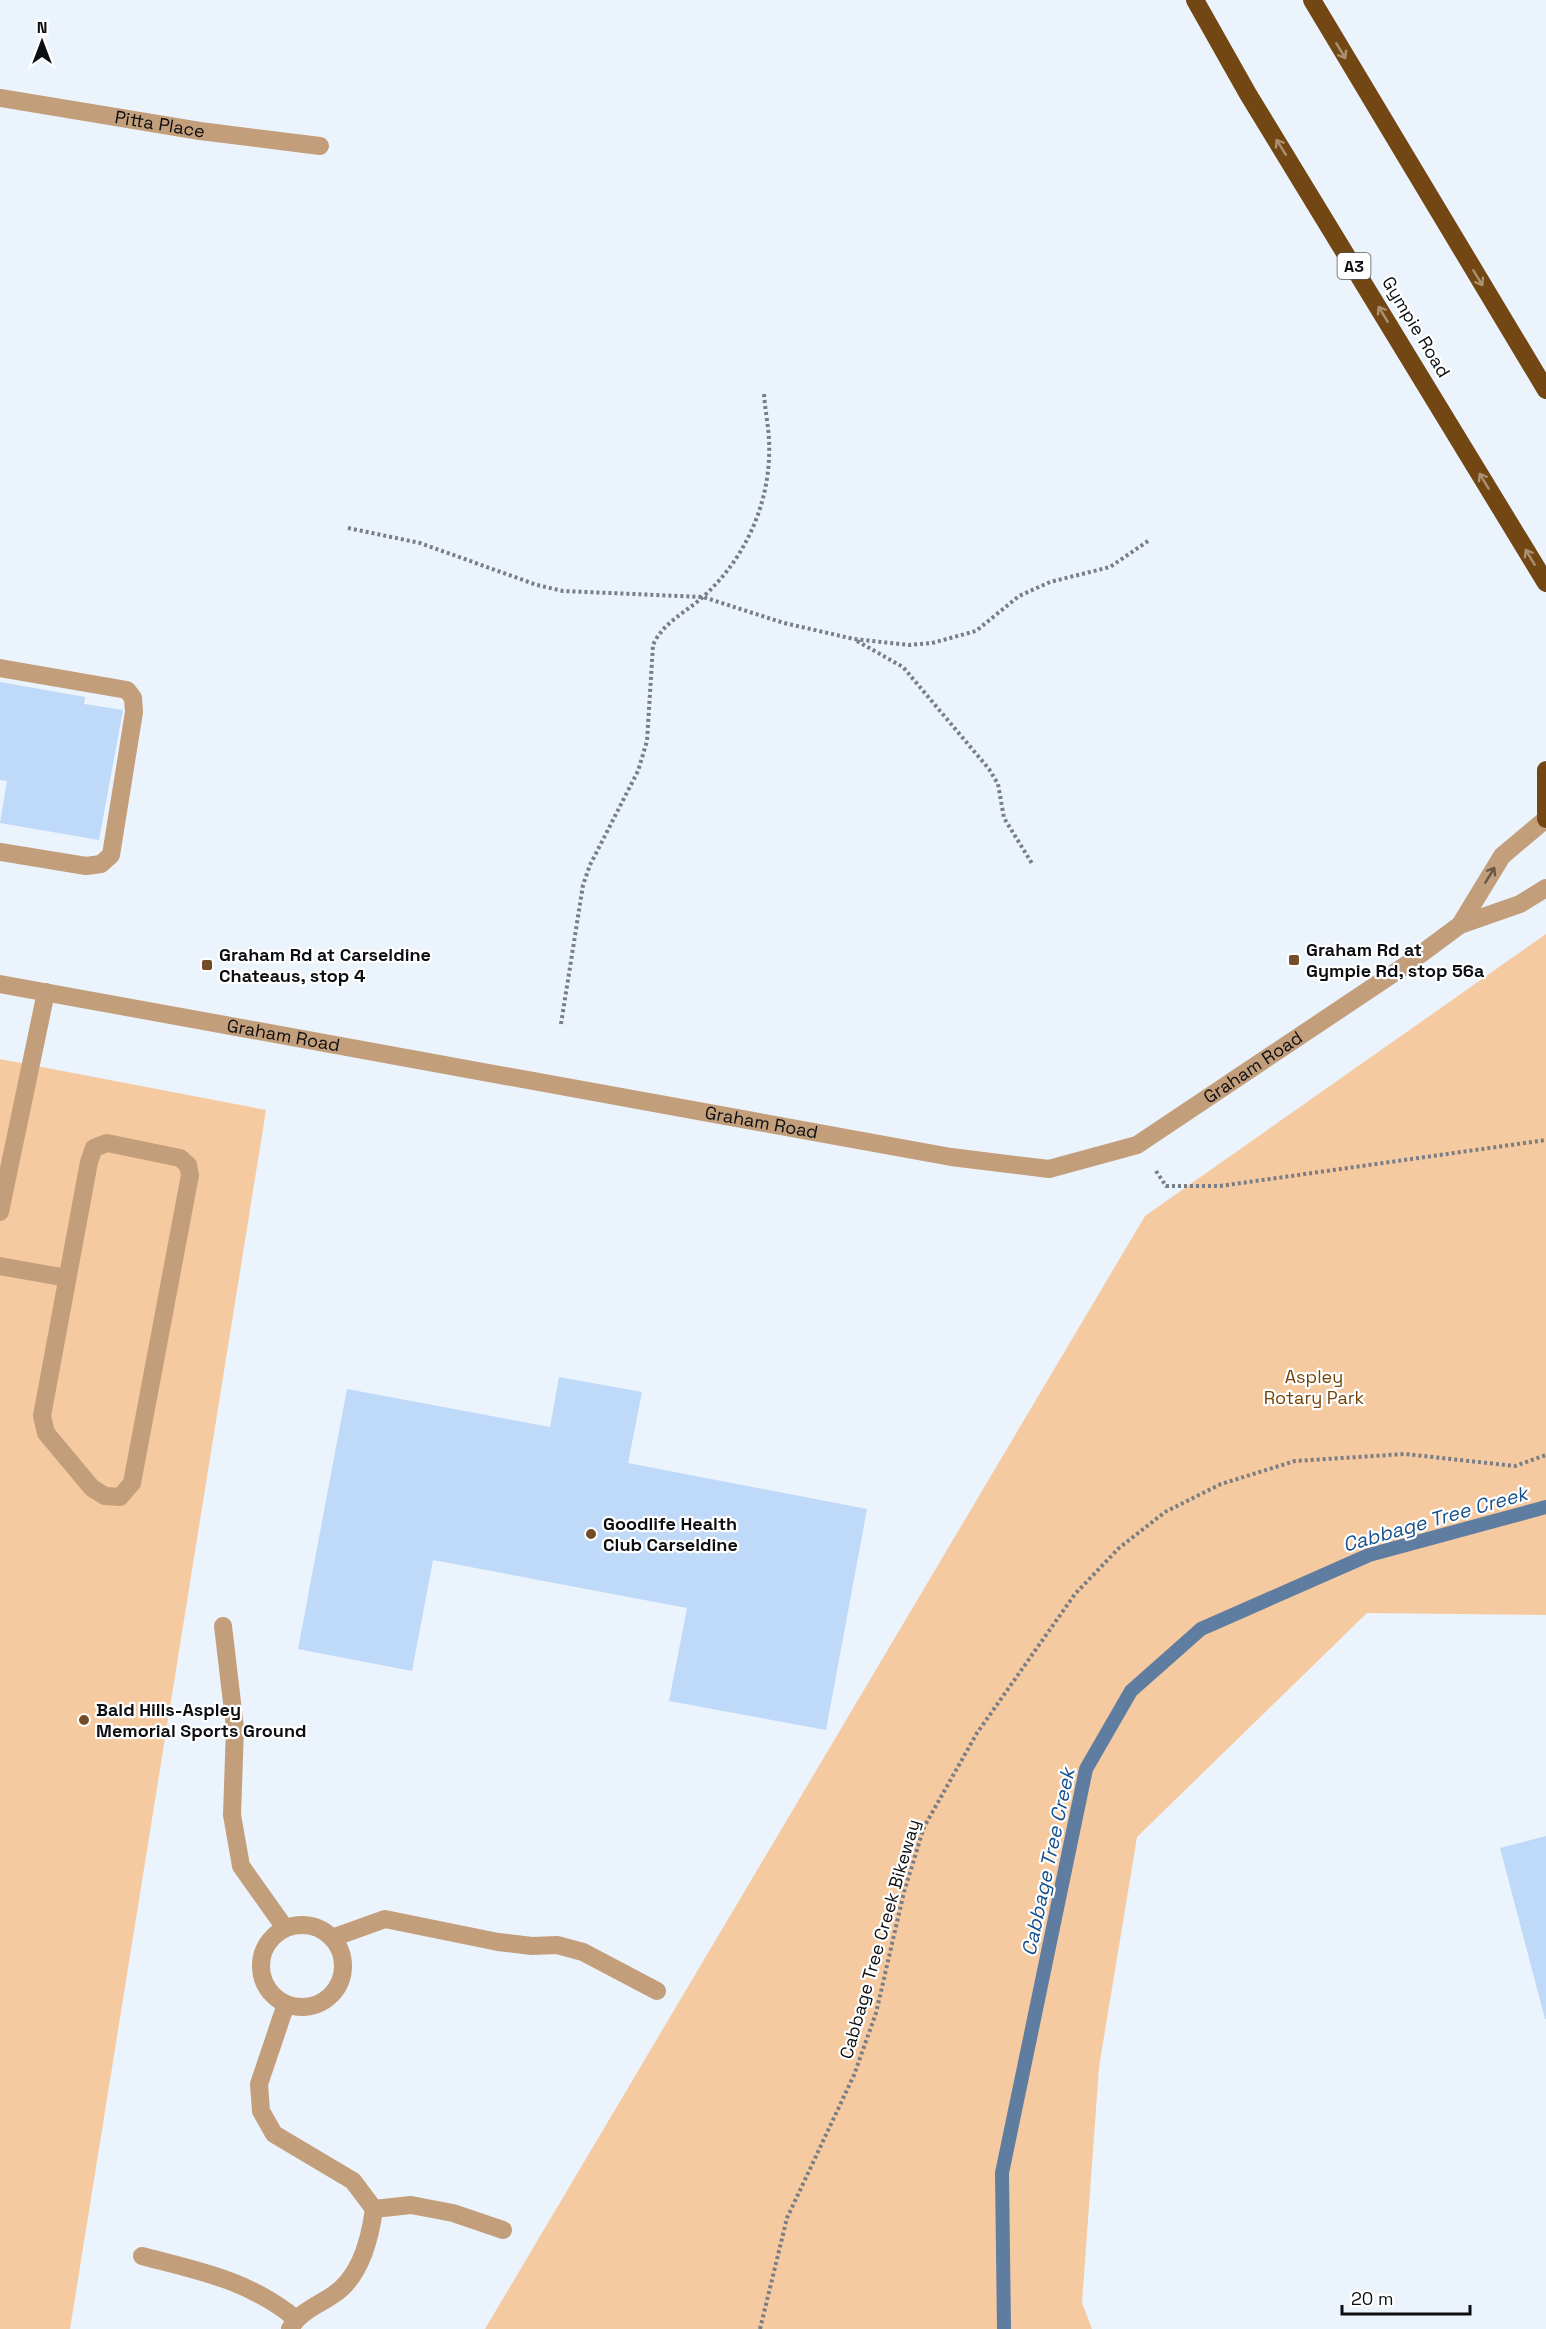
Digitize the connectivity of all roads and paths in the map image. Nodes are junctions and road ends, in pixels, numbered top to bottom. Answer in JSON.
{"nodes":[{"id":1,"x":1195,"y":0,"type":"edge"},
{"id":2,"x":1312,"y":0,"type":"edge"},
{"id":3,"x":0,"y":98,"type":"edge"},
{"id":4,"x":320,"y":146,"type":"dead end"},
{"id":5,"x":1546,"y":390,"type":"edge"},
{"id":6,"x":764,"y":394,"type":"dead end"},
{"id":7,"x":348,"y":528,"type":"dead end"},
{"id":8,"x":1148,"y":541,"type":"dead end"},
{"id":9,"x":1546,"y":583,"type":"edge"},
{"id":10,"x":703,"y":597,"type":"junction"},
{"id":11,"x":854,"y":639,"type":"junction"},
{"id":12,"x":0,"y":668,"type":"edge"},
{"id":13,"x":1546,"y":770,"type":"edge"},
{"id":14,"x":1546,"y":819,"type":"edge"},
{"id":15,"x":0,"y":852,"type":"edge"},
{"id":16,"x":1033,"y":865,"type":"dead end"},
{"id":17,"x":1546,"y":888,"type":"edge"},
{"id":18,"x":1460,"y":925,"type":"junction"},
{"id":19,"x":0,"y":984,"type":"edge"},
{"id":20,"x":46,"y":992,"type":"junction"},
{"id":21,"x":561,"y":1024,"type":"dead end"},
{"id":22,"x":1546,"y":1140,"type":"edge"},
{"id":23,"x":1137,"y":1145,"type":"junction"},
{"id":24,"x":0,"y":1212,"type":"edge"},
{"id":25,"x":0,"y":1266,"type":"edge"},
{"id":26,"x":67,"y":1278,"type":"junction"},
{"id":27,"x":1546,"y":1455,"type":"edge"},
{"id":28,"x":223,"y":1626,"type":"dead end"},
{"id":29,"x":285,"y":1928,"type":"junction"},
{"id":30,"x":332,"y":1938,"type":"junction"},
{"id":31,"x":657,"y":1991,"type":"dead end"},
{"id":32,"x":286,"y":2004,"type":"junction"},
{"id":33,"x":374,"y":2209,"type":"junction"},
{"id":34,"x":503,"y":2230,"type":"dead end"},
{"id":35,"x":142,"y":2256,"type":"dead end"},
{"id":36,"x":293,"y":2324,"type":"edge"},
{"id":37,"x":760,"y":2329,"type":"edge"}],
"edges":[{"from":9,"to":1,"type":"highway","name":"Gympie Road","number":"A3","one_way":true},
{"from":2,"to":5,"type":"highway","one_way":true},
{"from":3,"to":4,"type":"street","name":"Pitta Place"},
{"from":6,"to":10,"type":"path"},
{"from":7,"to":10,"type":"path"},
{"from":8,"to":11,"type":"path"},
{"from":10,"to":11,"type":"path"},
{"from":10,"to":21,"type":"path"},
{"from":11,"to":16,"type":"path"},
{"from":12,"to":15,"type":"street"},
{"from":13,"to":14,"type":"highway"},
{"from":18,"to":14,"type":"street","name":"Graham Road","one_way":true},
{"from":17,"to":18,"type":"street","name":"Graham Road"},
{"from":18,"to":23,"type":"street","name":"Graham Road"},
{"from":19,"to":20,"type":"street","name":"Graham Road"},
{"from":20,"to":23,"type":"street","name":"Graham Road"},
{"from":20,"to":24,"type":"street"},
{"from":22,"to":23,"type":"path"},
{"from":25,"to":26,"type":"street"},
{"from":26,"to":26,"type":"street"},
{"from":27,"to":37,"type":"path","name":"Cabbage Tree Creek Bikeway"},
{"from":28,"to":29,"type":"street"},
{"from":29,"to":30,"type":"street"},
{"from":29,"to":32,"type":"street"},
{"from":30,"to":31,"type":"street"},
{"from":30,"to":32,"type":"street"},
{"from":32,"to":33,"type":"street"},
{"from":33,"to":34,"type":"street"},
{"from":33,"to":36,"type":"street"},
{"from":35,"to":36,"type":"street"}]}
